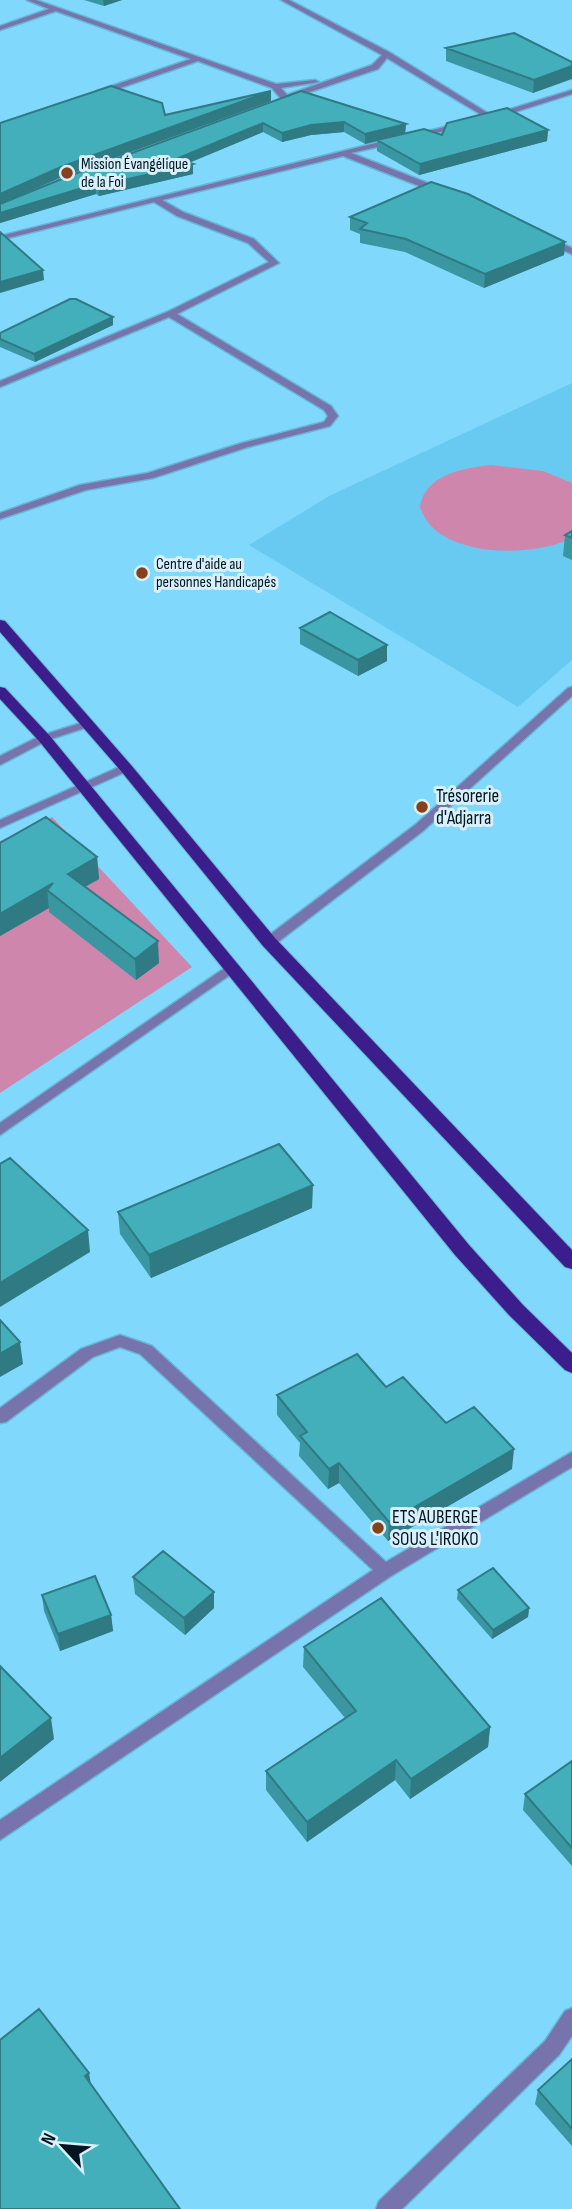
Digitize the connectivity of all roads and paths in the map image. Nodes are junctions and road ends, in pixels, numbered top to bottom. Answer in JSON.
{"nodes":[{"id":1,"x":30,"y":0,"type":"edge"},
{"id":2,"x":270,"y":0,"type":"edge"},
{"id":3,"x":284,"y":0,"type":"edge"},
{"id":4,"x":57,"y":9,"type":"junction"},
{"id":5,"x":296,"y":9,"type":"junction"},
{"id":6,"x":0,"y":28,"type":"edge"},
{"id":7,"x":386,"y":54,"type":"junction"},
{"id":8,"x":201,"y":58,"type":"junction"},
{"id":9,"x":375,"y":67,"type":"junction"},
{"id":10,"x":413,"y":70,"type":"junction"},
{"id":11,"x":335,"y":80,"type":"junction"},
{"id":12,"x":275,"y":86,"type":"junction"},
{"id":13,"x":572,"y":92,"type":"edge"},
{"id":14,"x":88,"y":97,"type":"edge"},
{"id":15,"x":286,"y":98,"type":"junction"},
{"id":16,"x":274,"y":103,"type":"edge"},
{"id":17,"x":490,"y":118,"type":"junction"},
{"id":18,"x":343,"y":153,"type":"junction"},
{"id":19,"x":444,"y":193,"type":"edge"},
{"id":20,"x":156,"y":200,"type":"junction"},
{"id":21,"x":540,"y":237,"type":"edge"},
{"id":22,"x":0,"y":238,"type":"edge"},
{"id":23,"x":572,"y":251,"type":"edge"},
{"id":24,"x":170,"y":314,"type":"junction"},
{"id":25,"x":0,"y":384,"type":"edge"},
{"id":26,"x":0,"y":516,"type":"edge"},
{"id":27,"x":0,"y":624,"type":"edge"},
{"id":28,"x":572,"y":690,"type":"edge"},
{"id":29,"x":0,"y":691,"type":"edge"},
{"id":30,"x":87,"y":724,"type":"junction"},
{"id":31,"x":44,"y":738,"type":"junction"},
{"id":32,"x":0,"y":761,"type":"edge"},
{"id":33,"x":126,"y":768,"type":"junction"},
{"id":34,"x":82,"y":785,"type":"junction"},
{"id":35,"x":0,"y":824,"type":"edge"},
{"id":36,"x":269,"y":942,"type":"junction"},
{"id":37,"x":232,"y":967,"type":"junction"},
{"id":38,"x":0,"y":1130,"type":"edge"},
{"id":39,"x":572,"y":1262,"type":"edge"},
{"id":40,"x":572,"y":1365,"type":"edge"},
{"id":41,"x":0,"y":1417,"type":"edge"},
{"id":42,"x":572,"y":1459,"type":"edge"},
{"id":43,"x":385,"y":1571,"type":"junction"},
{"id":44,"x":0,"y":1831,"type":"edge"},
{"id":45,"x":572,"y":2018,"type":"edge"},
{"id":46,"x":387,"y":2209,"type":"edge"}],
"edges":[{"from":1,"to":4,"type":"street"},
{"from":2,"to":5,"type":"street"},
{"from":3,"to":5,"type":"street"},
{"from":4,"to":6,"type":"street"},
{"from":4,"to":8,"type":"street"},
{"from":5,"to":7,"type":"street"},
{"from":7,"to":9,"type":"street"},
{"from":7,"to":10,"type":"street"},
{"from":8,"to":12,"type":"street"},
{"from":8,"to":14,"type":"street"},
{"from":9,"to":10,"type":"street"},
{"from":9,"to":11,"type":"street"},
{"from":10,"to":17,"type":"street"},
{"from":11,"to":12,"type":"street"},
{"from":11,"to":15,"type":"street"},
{"from":12,"to":15,"type":"street"},
{"from":13,"to":17,"type":"street"},
{"from":15,"to":16,"type":"street"},
{"from":17,"to":18,"type":"street"},
{"from":18,"to":19,"type":"street"},
{"from":18,"to":20,"type":"street"},
{"from":20,"to":22,"type":"street"},
{"from":20,"to":24,"type":"street"},
{"from":21,"to":23,"type":"street"},
{"from":24,"to":25,"type":"street"},
{"from":24,"to":26,"type":"street"},
{"from":27,"to":30,"type":"main road"},
{"from":28,"to":36,"type":"street"},
{"from":29,"to":31,"type":"main road"},
{"from":30,"to":31,"type":"street"},
{"from":30,"to":33,"type":"main road"},
{"from":31,"to":32,"type":"street"},
{"from":31,"to":34,"type":"main road"},
{"from":33,"to":34,"type":"street"},
{"from":33,"to":36,"type":"main road"},
{"from":34,"to":35,"type":"street"},
{"from":34,"to":37,"type":"main road"},
{"from":36,"to":39,"type":"main road"},
{"from":37,"to":38,"type":"street"},
{"from":37,"to":40,"type":"main road"},
{"from":41,"to":43,"type":"street"},
{"from":42,"to":43,"type":"street"},
{"from":43,"to":44,"type":"street"},
{"from":45,"to":46,"type":"street"}]}
